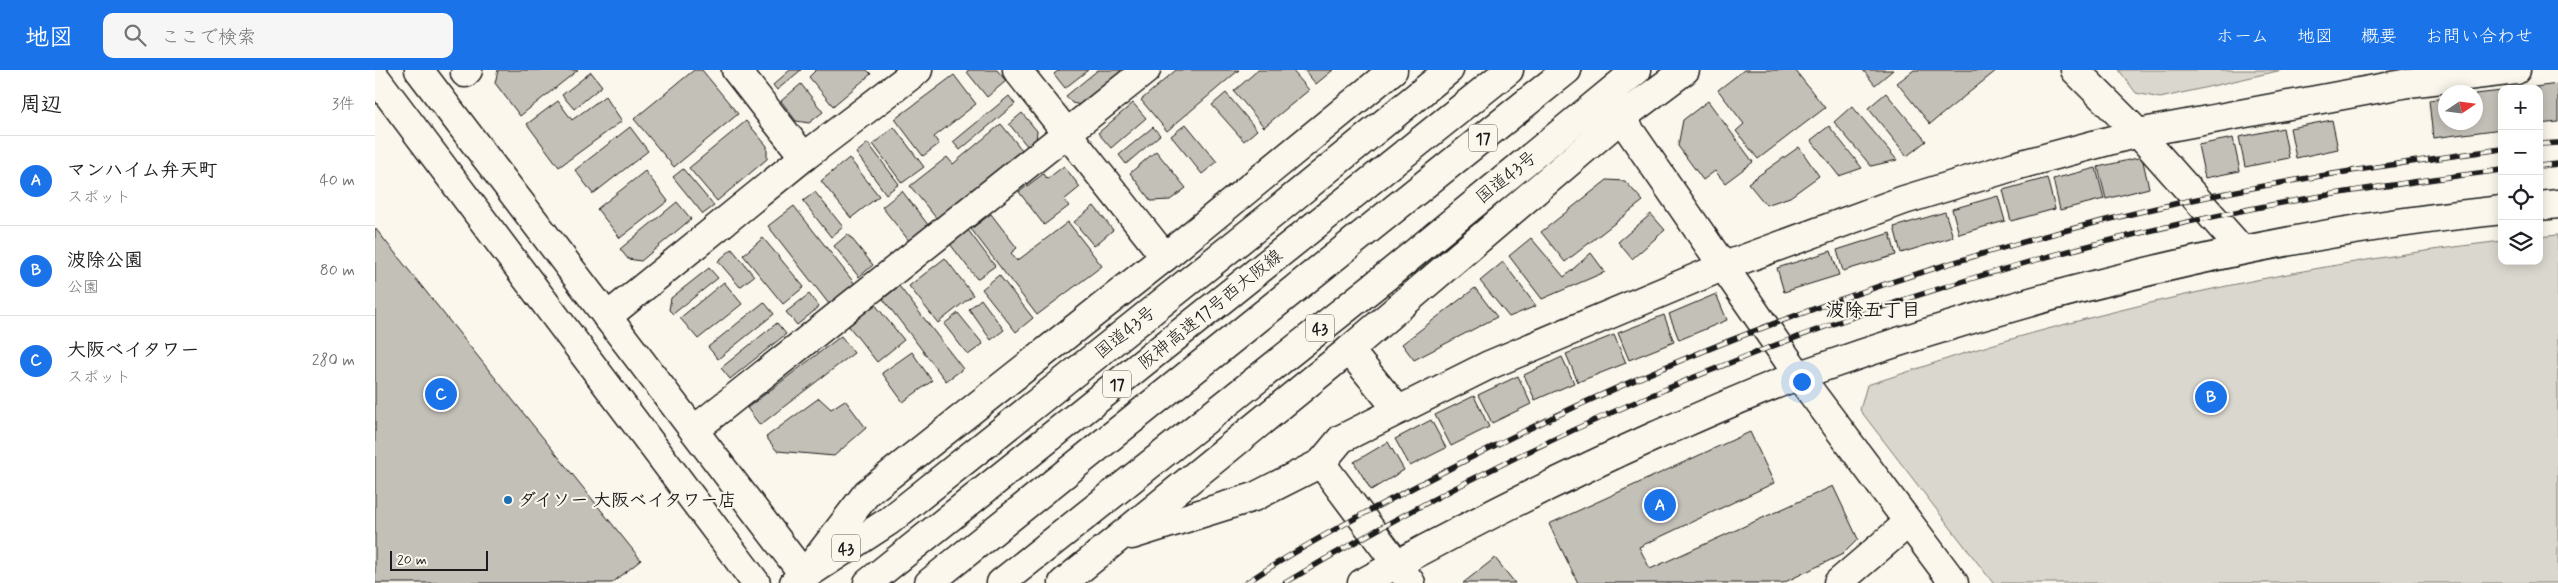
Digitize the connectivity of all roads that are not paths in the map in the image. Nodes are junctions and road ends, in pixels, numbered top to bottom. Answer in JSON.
{"nodes":[{"id":1,"x":419,"y":70,"type":"edge"},
{"id":2,"x":736,"y":70,"type":"edge"},
{"id":3,"x":918,"y":70,"type":"edge"},
{"id":4,"x":1017,"y":70,"type":"edge"},
{"id":5,"x":1146,"y":70,"type":"edge"},
{"id":6,"x":1393,"y":70,"type":"edge"},
{"id":7,"x":1449,"y":70,"type":"edge"},
{"id":8,"x":1509,"y":70,"type":"edge"},
{"id":9,"x":1567,"y":70,"type":"edge"},
{"id":10,"x":1637,"y":70,"type":"edge"},
{"id":11,"x":1685,"y":70,"type":"edge"},
{"id":12,"x":2076,"y":70,"type":"edge"},
{"id":13,"x":2516,"y":70,"type":"edge"},
{"id":14,"x":375,"y":77,"type":"edge"},
{"id":15,"x":1621,"y":118,"type":"junction"},
{"id":16,"x":2138,"y":133,"type":"junction"},
{"id":17,"x":1066,"y":134,"type":"junction"},
{"id":18,"x":804,"y":157,"type":"junction"},
{"id":19,"x":2558,"y":204,"type":"edge"},
{"id":20,"x":2543,"y":206,"type":"edge"},
{"id":21,"x":2498,"y":211,"type":"edge"},
{"id":22,"x":2242,"y":250,"type":"junction"},
{"id":23,"x":1165,"y":257,"type":"junction"},
{"id":24,"x":1722,"y":267,"type":"junction"},
{"id":25,"x":607,"y":317,"type":"junction"},
{"id":26,"x":1349,"y":350,"type":"junction"},
{"id":27,"x":1799,"y":376,"type":"junction"},
{"id":28,"x":1398,"y":410,"type":"junction"},
{"id":29,"x":694,"y":430,"type":"junction"},
{"id":30,"x":1321,"y":463,"type":"junction"},
{"id":31,"x":1908,"y":523,"type":"junction"},
{"id":32,"x":1118,"y":539,"type":"junction"},
{"id":33,"x":1404,"y":573,"type":"edge"},
{"id":34,"x":799,"y":579,"type":"edge"},
{"id":35,"x":756,"y":583,"type":"edge"},
{"id":36,"x":868,"y":583,"type":"edge"},
{"id":37,"x":929,"y":583,"type":"edge"},
{"id":38,"x":1001,"y":583,"type":"edge"},
{"id":39,"x":1063,"y":583,"type":"edge"},
{"id":40,"x":1362,"y":583,"type":"edge"},
{"id":41,"x":1839,"y":583,"type":"edge"},
{"id":42,"x":1954,"y":583,"type":"edge"}],
"edges":[{"from":1,"to":25,"type":"main road"},
{"from":2,"to":18,"type":"main road"},
{"from":3,"to":18,"type":"main road"},
{"from":4,"to":17,"type":"main road"},
{"from":5,"to":17,"type":"main road"},
{"from":6,"to":23,"type":"main road"},
{"from":7,"to":34,"type":"main road","name":"国道43号","number":"43"},
{"from":8,"to":36,"type":"main road","name":"阪神高速17号西大阪線","number":"17"},
{"from":9,"to":37,"type":"main road","number":"17"},
{"from":10,"to":38,"type":"main road","name":"国道43号","number":"43"},
{"from":11,"to":15,"type":"main road"},
{"from":12,"to":16,"type":"main road"},
{"from":13,"to":16,"type":"main road"},
{"from":14,"to":35,"type":"main road"},
{"from":15,"to":24,"type":"main road"},
{"from":15,"to":26,"type":"main road"},
{"from":16,"to":22,"type":"main road"},
{"from":16,"to":24,"type":"main road"},
{"from":17,"to":23,"type":"main road"},
{"from":17,"to":29,"type":"main road"},
{"from":18,"to":25,"type":"main road"},
{"from":19,"to":20,"type":"main road"},
{"from":21,"to":22,"type":"main road"},
{"from":22,"to":27,"type":"main road"},
{"from":23,"to":34,"type":"main road"},
{"from":24,"to":27,"type":"main road"},
{"from":24,"to":28,"type":"main road"},
{"from":25,"to":29,"type":"main road"},
{"from":26,"to":28,"type":"main road"},
{"from":26,"to":32,"type":"main road"},
{"from":27,"to":31,"type":"main road"},
{"from":27,"to":33,"type":"main road"},
{"from":28,"to":30,"type":"main road"},
{"from":29,"to":34,"type":"main road"},
{"from":30,"to":32,"type":"main road"},
{"from":30,"to":33,"type":"main road"},
{"from":31,"to":41,"type":"main road"},
{"from":31,"to":42,"type":"main road"},
{"from":32,"to":39,"type":"main road"},
{"from":33,"to":40,"type":"main road"}]}
